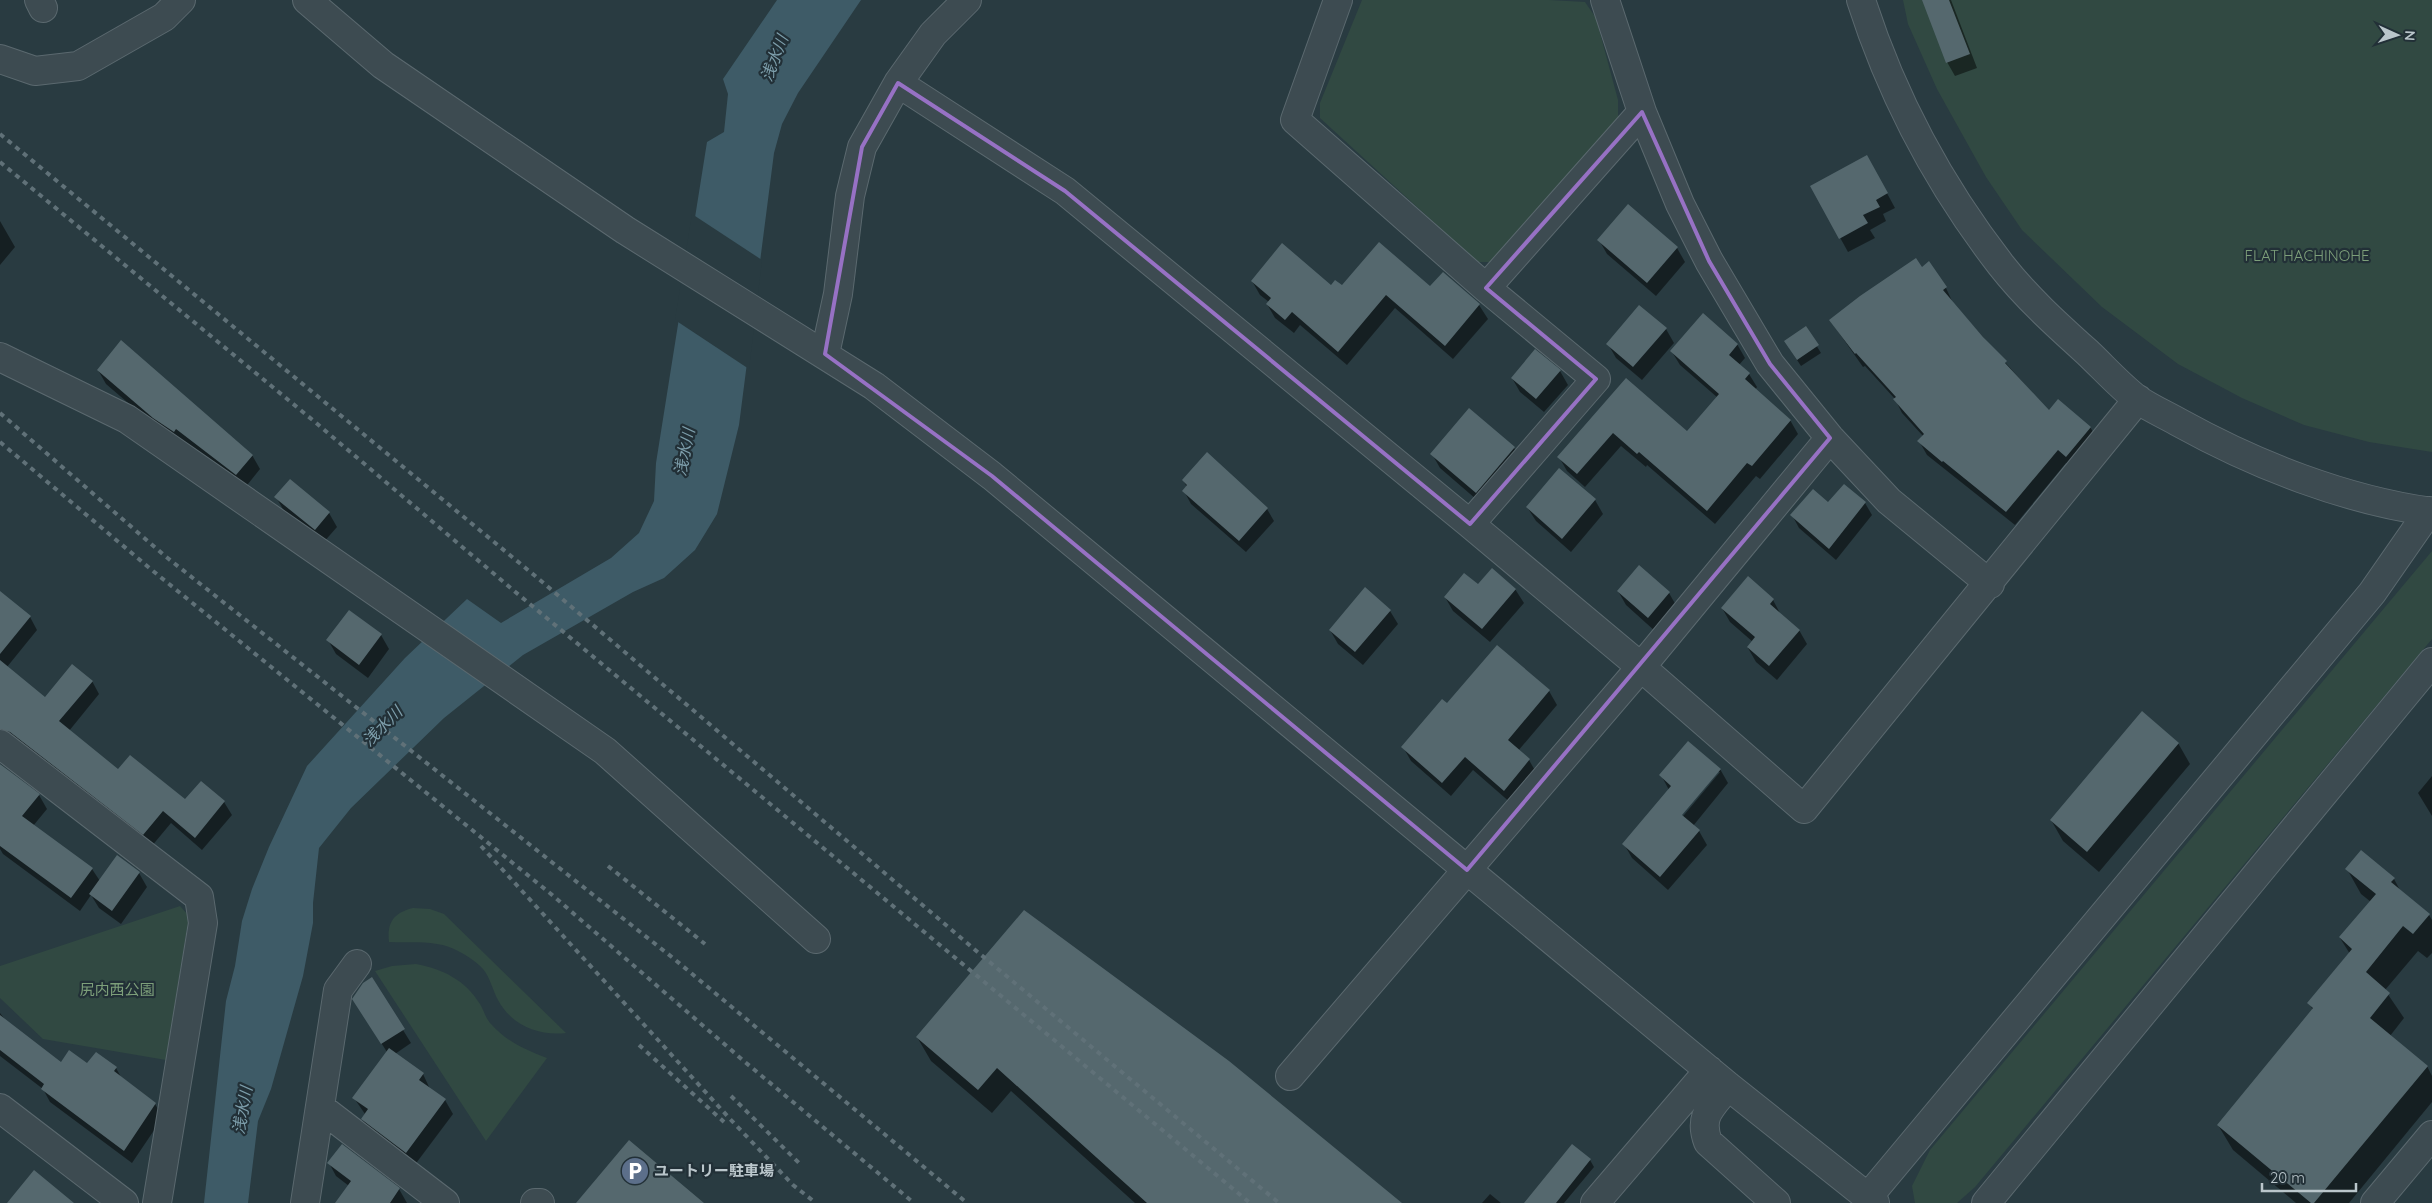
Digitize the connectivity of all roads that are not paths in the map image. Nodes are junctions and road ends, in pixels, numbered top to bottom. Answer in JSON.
{"nodes":[{"id":1,"x":181,"y":0,"type":"edge"},
{"id":2,"x":967,"y":0,"type":"edge"},
{"id":3,"x":1338,"y":0,"type":"edge"},
{"id":4,"x":1604,"y":0,"type":"edge"},
{"id":5,"x":1861,"y":0,"type":"edge"},
{"id":6,"x":318,"y":3,"type":"edge"},
{"id":7,"x":0,"y":59,"type":"edge"},
{"id":8,"x":898,"y":83,"type":"junction"},
{"id":9,"x":1642,"y":112,"type":"junction"},
{"id":10,"x":1486,"y":288,"type":"junction"},
{"id":11,"x":825,"y":354,"type":"junction"},
{"id":12,"x":0,"y":357,"type":"edge"},
{"id":13,"x":2138,"y":399,"type":"junction"},
{"id":14,"x":1830,"y":438,"type":"junction"},
{"id":15,"x":2430,"y":512,"type":"edge"},
{"id":16,"x":1470,"y":524,"type":"junction"},
{"id":17,"x":1990,"y":584,"type":"junction"},
{"id":18,"x":2432,"y":662,"type":"edge"},
{"id":19,"x":1641,"y":667,"type":"junction"},
{"id":20,"x":0,"y":744,"type":"edge"},
{"id":21,"x":1467,"y":870,"type":"junction"},
{"id":22,"x":816,"y":939,"type":"dead end"},
{"id":23,"x":357,"y":964,"type":"dead end"},
{"id":24,"x":1290,"y":1076,"type":"dead end"},
{"id":25,"x":1719,"y":1078,"type":"junction"},
{"id":26,"x":0,"y":1108,"type":"edge"},
{"id":27,"x":321,"y":1108,"type":"junction"},
{"id":28,"x":2432,"y":1135,"type":"edge"},
{"id":29,"x":1872,"y":1200,"type":"edge"},
{"id":30,"x":124,"y":1203,"type":"edge"},
{"id":31,"x":157,"y":1203,"type":"edge"},
{"id":32,"x":305,"y":1203,"type":"edge"},
{"id":33,"x":446,"y":1203,"type":"edge"},
{"id":34,"x":535,"y":1203,"type":"edge"},
{"id":35,"x":540,"y":1203,"type":"edge"},
{"id":36,"x":1595,"y":1203,"type":"edge"},
{"id":37,"x":1776,"y":1203,"type":"edge"},
{"id":38,"x":1986,"y":1203,"type":"edge"},
{"id":39,"x":2375,"y":1203,"type":"edge"}],
"edges":[{"from":1,"to":7,"type":"street"},
{"from":2,"to":8,"type":"street"},
{"from":3,"to":10,"type":"street"},
{"from":4,"to":9,"type":"street"},
{"from":5,"to":13,"type":"street"},
{"from":6,"to":11,"type":"street"},
{"from":8,"to":11,"type":"street"},
{"from":8,"to":16,"type":"street"},
{"from":9,"to":10,"type":"street"},
{"from":9,"to":14,"type":"street"},
{"from":10,"to":16,"type":"street"},
{"from":11,"to":21,"type":"street"},
{"from":12,"to":22,"type":"street"},
{"from":13,"to":15,"type":"street"},
{"from":13,"to":17,"type":"street"},
{"from":14,"to":17,"type":"street"},
{"from":14,"to":19,"type":"street"},
{"from":15,"to":29,"type":"street"},
{"from":16,"to":19,"type":"street"},
{"from":17,"to":19,"type":"street"},
{"from":18,"to":38,"type":"street"},
{"from":19,"to":21,"type":"street"},
{"from":20,"to":31,"type":"street"},
{"from":21,"to":24,"type":"street"},
{"from":21,"to":25,"type":"street"},
{"from":23,"to":27,"type":"street"},
{"from":25,"to":29,"type":"street"},
{"from":25,"to":36,"type":"street"},
{"from":25,"to":37,"type":"street"},
{"from":26,"to":30,"type":"street"},
{"from":27,"to":32,"type":"street"},
{"from":27,"to":33,"type":"street"},
{"from":28,"to":39,"type":"street"},
{"from":34,"to":35,"type":"street"}]}
